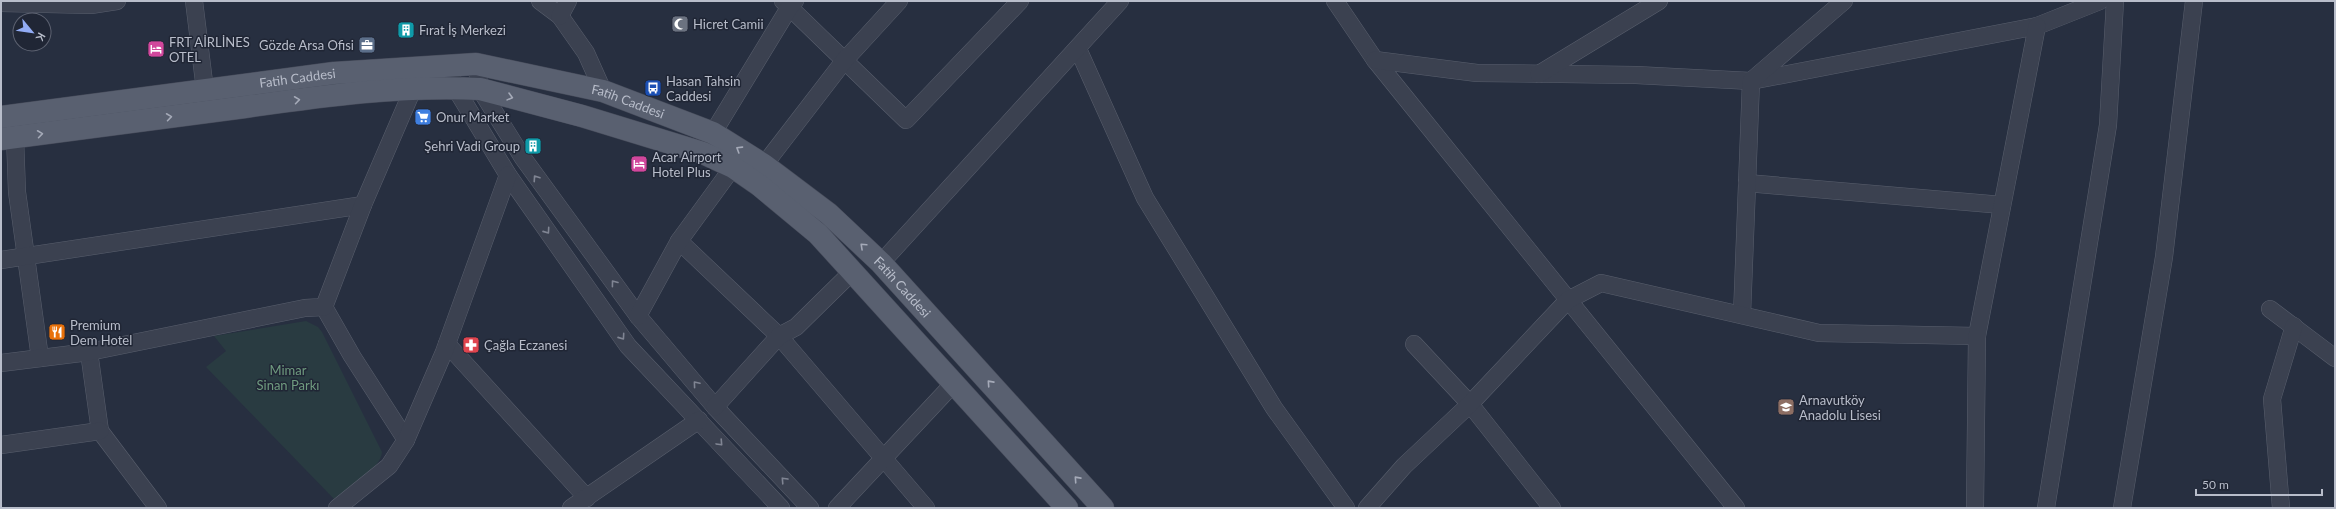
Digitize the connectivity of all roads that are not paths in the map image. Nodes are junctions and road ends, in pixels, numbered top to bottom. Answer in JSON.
{"nodes":[{"id":1,"x":118,"y":1,"type":"edge"},
{"id":2,"x":194,"y":1,"type":"edge"},
{"id":3,"x":540,"y":1,"type":"edge"},
{"id":4,"x":899,"y":1,"type":"edge"},
{"id":5,"x":1020,"y":1,"type":"edge"},
{"id":6,"x":1120,"y":1,"type":"edge"},
{"id":7,"x":1335,"y":1,"type":"edge"},
{"id":8,"x":1659,"y":1,"type":"edge"},
{"id":9,"x":1844,"y":1,"type":"edge"},
{"id":10,"x":2100,"y":1,"type":"edge"},
{"id":11,"x":2115,"y":1,"type":"edge"},
{"id":12,"x":2194,"y":1,"type":"edge"},
{"id":13,"x":1,"y":3,"type":"edge"},
{"id":14,"x":789,"y":3,"type":"edge"},
{"id":15,"x":564,"y":8,"type":"edge"},
{"id":16,"x":2037,"y":26,"type":"junction"},
{"id":17,"x":1078,"y":49,"type":"junction"},
{"id":18,"x":1375,"y":60,"type":"junction"},
{"id":19,"x":844,"y":61,"type":"junction"},
{"id":20,"x":476,"y":64,"type":"junction"},
{"id":21,"x":449,"y":66,"type":"junction"},
{"id":22,"x":1539,"y":74,"type":"junction"},
{"id":23,"x":1751,"y":80,"type":"junction"},
{"id":24,"x":413,"y":89,"type":"junction"},
{"id":25,"x":456,"y":89,"type":"junction"},
{"id":26,"x":205,"y":90,"type":"junction"},
{"id":27,"x":480,"y":90,"type":"junction"},
{"id":28,"x":603,"y":91,"type":"junction"},
{"id":29,"x":1,"y":117,"type":"edge"},
{"id":30,"x":713,"y":133,"type":"junction"},
{"id":31,"x":8,"y":138,"type":"edge"},
{"id":32,"x":764,"y":165,"type":"junction"},
{"id":33,"x":733,"y":167,"type":"junction"},
{"id":34,"x":508,"y":176,"type":"junction"},
{"id":35,"x":1747,"y":184,"type":"junction"},
{"id":36,"x":363,"y":205,"type":"junction"},
{"id":37,"x":2002,"y":205,"type":"junction"},
{"id":38,"x":679,"y":241,"type":"junction"},
{"id":39,"x":27,"y":257,"type":"junction"},
{"id":40,"x":1,"y":260,"type":"edge"},
{"id":41,"x":881,"y":263,"type":"junction"},
{"id":42,"x":852,"y":272,"type":"junction"},
{"id":43,"x":1568,"y":300,"type":"junction"},
{"id":44,"x":324,"y":307,"type":"junction"},
{"id":45,"x":2270,"y":308,"type":"dead end"},
{"id":46,"x":1742,"y":315,"type":"junction"},
{"id":47,"x":638,"y":316,"type":"junction"},
{"id":48,"x":2294,"y":326,"type":"junction"},
{"id":49,"x":779,"y":336,"type":"junction"},
{"id":50,"x":1976,"y":336,"type":"junction"},
{"id":51,"x":447,"y":344,"type":"junction"},
{"id":52,"x":1414,"y":344,"type":"dead end"},
{"id":53,"x":89,"y":352,"type":"junction"},
{"id":54,"x":40,"y":358,"type":"junction"},
{"id":55,"x":2335,"y":358,"type":"edge"},
{"id":56,"x":1,"y":363,"type":"edge"},
{"id":57,"x":954,"y":383,"type":"junction"},
{"id":58,"x":1470,"y":404,"type":"junction"},
{"id":59,"x":715,"y":407,"type":"junction"},
{"id":60,"x":699,"y":420,"type":"junction"},
{"id":61,"x":100,"y":431,"type":"junction"},
{"id":62,"x":406,"y":440,"type":"junction"},
{"id":63,"x":1,"y":445,"type":"edge"},
{"id":64,"x":883,"y":458,"type":"junction"},
{"id":65,"x":587,"y":498,"type":"junction"},
{"id":66,"x":158,"y":508,"type":"edge"},
{"id":67,"x":337,"y":508,"type":"edge"},
{"id":68,"x":571,"y":508,"type":"edge"},
{"id":69,"x":781,"y":508,"type":"edge"},
{"id":70,"x":810,"y":508,"type":"edge"},
{"id":71,"x":837,"y":508,"type":"edge"},
{"id":72,"x":926,"y":508,"type":"edge"},
{"id":73,"x":1067,"y":508,"type":"edge"},
{"id":74,"x":1103,"y":508,"type":"edge"},
{"id":75,"x":1346,"y":508,"type":"edge"},
{"id":76,"x":1368,"y":508,"type":"edge"},
{"id":77,"x":1552,"y":508,"type":"edge"},
{"id":78,"x":1736,"y":508,"type":"edge"},
{"id":79,"x":1975,"y":508,"type":"edge"},
{"id":80,"x":2046,"y":508,"type":"edge"},
{"id":81,"x":2122,"y":508,"type":"edge"},
{"id":82,"x":2281,"y":508,"type":"edge"}],
"edges":[{"from":1,"to":13,"type":"street"},
{"from":2,"to":26,"type":"street"},
{"from":3,"to":15,"type":"street"},
{"from":4,"to":19,"type":"street"},
{"from":5,"to":19,"type":"street"},
{"from":6,"to":17,"type":"street"},
{"from":7,"to":18,"type":"street"},
{"from":8,"to":22,"type":"street"},
{"from":9,"to":23,"type":"street"},
{"from":10,"to":16,"type":"street"},
{"from":11,"to":80,"type":"street"},
{"from":12,"to":81,"type":"street"},
{"from":14,"to":19,"type":"street"},
{"from":14,"to":30,"type":"street"},
{"from":15,"to":28,"type":"street"},
{"from":16,"to":23,"type":"street"},
{"from":16,"to":37,"type":"street"},
{"from":17,"to":41,"type":"street"},
{"from":17,"to":75,"type":"street"},
{"from":18,"to":22,"type":"street"},
{"from":18,"to":43,"type":"street"},
{"from":19,"to":32,"type":"street"},
{"from":20,"to":21,"type":"main road","name":"Fatih Caddesi"},
{"from":20,"to":27,"type":"street"},
{"from":20,"to":28,"type":"main road","name":"Fatih Caddesi"},
{"from":21,"to":25,"type":"street"},
{"from":21,"to":26,"type":"main road","name":"Fatih Caddesi"},
{"from":22,"to":23,"type":"street"},
{"from":23,"to":35,"type":"street"},
{"from":24,"to":25,"type":"main road","name":"Fatih Caddesi"},
{"from":31,"to":24,"type":"main road","name":"Fatih Caddesi","one_way":true},
{"from":24,"to":36,"type":"street"},
{"from":25,"to":27,"type":"main road","name":"Fatih Caddesi"},
{"from":25,"to":34,"type":"street"},
{"from":26,"to":29,"type":"main road","name":"Fatih Caddesi"},
{"from":27,"to":33,"type":"main road","name":"Fatih Caddesi","one_way":true},
{"from":47,"to":27,"type":"street","one_way":true},
{"from":28,"to":30,"type":"main road","name":"Fatih Caddesi"},
{"from":32,"to":30,"type":"main road","name":"Fatih Caddesi","one_way":true},
{"from":31,"to":39,"type":"street"},
{"from":41,"to":32,"type":"main road","name":"Fatih Caddesi","one_way":true},
{"from":33,"to":38,"type":"street"},
{"from":33,"to":42,"type":"main road","name":"Fatih Caddesi"},
{"from":34,"to":51,"type":"street"},
{"from":34,"to":60,"type":"street","one_way":true},
{"from":35,"to":37,"type":"street"},
{"from":35,"to":46,"type":"street"},
{"from":36,"to":39,"type":"street"},
{"from":36,"to":44,"type":"street"},
{"from":37,"to":50,"type":"street"},
{"from":38,"to":47,"type":"street"},
{"from":38,"to":49,"type":"street"},
{"from":39,"to":40,"type":"street"},
{"from":39,"to":54,"type":"street"},
{"from":74,"to":41,"type":"main road","name":"Fatih Caddesi","one_way":true},
{"from":42,"to":49,"type":"street"},
{"from":42,"to":57,"type":"main road","name":"Fatih Caddesi"},
{"from":43,"to":46,"type":"street"},
{"from":43,"to":58,"type":"street"},
{"from":43,"to":78,"type":"street"},
{"from":44,"to":53,"type":"street"},
{"from":44,"to":62,"type":"street"},
{"from":45,"to":48,"type":"street"},
{"from":46,"to":50,"type":"street"},
{"from":59,"to":47,"type":"street","one_way":true},
{"from":48,"to":55,"type":"street"},
{"from":48,"to":82,"type":"street"},
{"from":49,"to":59,"type":"street"},
{"from":49,"to":64,"type":"street"},
{"from":50,"to":79,"type":"street"},
{"from":51,"to":62,"type":"street"},
{"from":51,"to":65,"type":"street"},
{"from":52,"to":58,"type":"street"},
{"from":53,"to":54,"type":"street"},
{"from":53,"to":61,"type":"street"},
{"from":54,"to":56,"type":"street"},
{"from":57,"to":64,"type":"street"},
{"from":57,"to":73,"type":"main road","name":"Fatih Caddesi"},
{"from":58,"to":76,"type":"street"},
{"from":58,"to":77,"type":"street"},
{"from":70,"to":59,"type":"street","one_way":true},
{"from":60,"to":65,"type":"street"},
{"from":60,"to":69,"type":"street","one_way":true},
{"from":61,"to":63,"type":"street"},
{"from":61,"to":66,"type":"street"},
{"from":62,"to":67,"type":"street"},
{"from":64,"to":71,"type":"street"},
{"from":64,"to":72,"type":"street"},
{"from":65,"to":68,"type":"street"}]}
